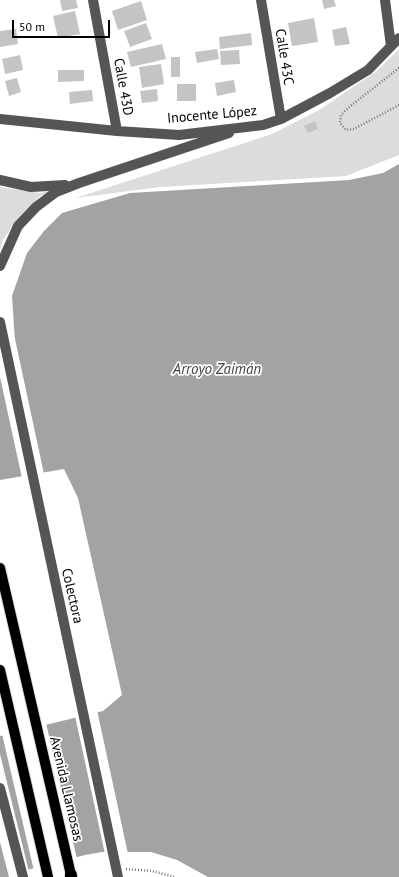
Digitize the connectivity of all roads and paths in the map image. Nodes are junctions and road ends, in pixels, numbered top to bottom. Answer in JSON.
{"nodes":[{"id":1,"x":93,"y":0,"type":"edge"},
{"id":2,"x":261,"y":0,"type":"edge"},
{"id":3,"x":385,"y":0,"type":"edge"},
{"id":4,"x":399,"y":38,"type":"edge"},
{"id":5,"x":391,"y":46,"type":"junction"},
{"id":6,"x":399,"y":68,"type":"edge"},
{"id":7,"x":399,"y":105,"type":"edge"},
{"id":8,"x":0,"y":119,"type":"edge"},
{"id":9,"x":281,"y":119,"type":"junction"},
{"id":10,"x":249,"y":126,"type":"junction"},
{"id":11,"x":117,"y":131,"type":"junction"},
{"id":12,"x":0,"y":180,"type":"edge"},
{"id":13,"x":78,"y":182,"type":"junction"},
{"id":14,"x":0,"y":266,"type":"edge"},
{"id":15,"x":1,"y":325,"type":"edge"},
{"id":16,"x":0,"y":568,"type":"edge"},
{"id":17,"x":0,"y":670,"type":"edge"},
{"id":18,"x":0,"y":788,"type":"edge"},
{"id":19,"x":127,"y":869,"type":"dead end"},
{"id":20,"x":71,"y":876,"type":"edge"},
{"id":21,"x":23,"y":877,"type":"edge"},
{"id":22,"x":48,"y":877,"type":"edge"},
{"id":23,"x":118,"y":877,"type":"edge"},
{"id":24,"x":175,"y":877,"type":"edge"}],
"edges":[{"from":1,"to":11,"type":"street","name":"Calle 43D"},
{"from":2,"to":9,"type":"street","name":"Calle 43C"},
{"from":3,"to":5,"type":"street"},
{"from":4,"to":5,"type":"street","name":"Inocente López"},
{"from":5,"to":9,"type":"street","name":"Inocente López"},
{"from":6,"to":7,"type":"path"},
{"from":8,"to":11,"type":"street","name":"Inocente López"},
{"from":9,"to":10,"type":"street","name":"Inocente López"},
{"from":10,"to":11,"type":"street","name":"Inocente López"},
{"from":10,"to":13,"type":"street"},
{"from":12,"to":13,"type":"street"},
{"from":13,"to":14,"type":"street"},
{"from":15,"to":23,"type":"street","name":"Colectora"},
{"from":16,"to":20,"type":"main road","name":"Avenida Llamosas"},
{"from":17,"to":22,"type":"main road"},
{"from":18,"to":21,"type":"street"},
{"from":19,"to":24,"type":"path"}]}
